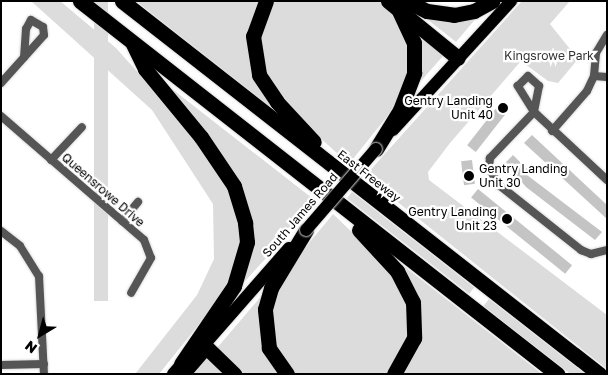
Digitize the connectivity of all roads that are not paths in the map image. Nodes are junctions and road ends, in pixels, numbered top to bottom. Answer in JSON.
{"nodes":[{"id":1,"x":80,"y":1,"type":"edge"},
{"id":2,"x":122,"y":1,"type":"edge"},
{"id":3,"x":266,"y":1,"type":"edge"},
{"id":4,"x":492,"y":1,"type":"edge"},
{"id":5,"x":500,"y":1,"type":"edge"},
{"id":6,"x":511,"y":1,"type":"edge"},
{"id":7,"x":399,"y":4,"type":"edge"},
{"id":8,"x":607,"y":35,"type":"edge"},
{"id":9,"x":131,"y":41,"type":"junction"},
{"id":10,"x":24,"y":57,"type":"dead end"},
{"id":11,"x":458,"y":58,"type":"junction"},
{"id":12,"x":594,"y":76,"type":"junction"},
{"id":13,"x":607,"y":77,"type":"edge"},
{"id":14,"x":1,"y":83,"type":"edge"},
{"id":15,"x":1,"y":116,"type":"edge"},
{"id":16,"x":82,"y":127,"type":"dead end"},
{"id":17,"x":552,"y":131,"type":"junction"},
{"id":18,"x":376,"y":149,"type":"junction"},
{"id":19,"x":51,"y":160,"type":"junction"},
{"id":20,"x":329,"y":164,"type":"junction"},
{"id":21,"x":607,"y":180,"type":"edge"},
{"id":22,"x":138,"y":202,"type":"dead end"},
{"id":23,"x":347,"y":210,"type":"junction"},
{"id":24,"x":122,"y":221,"type":"junction"},
{"id":25,"x":306,"y":230,"type":"junction"},
{"id":26,"x":1,"y":231,"type":"edge"},
{"id":27,"x":607,"y":250,"type":"edge"},
{"id":28,"x":131,"y":293,"type":"dead end"},
{"id":29,"x":204,"y":345,"type":"junction"},
{"id":30,"x":44,"y":364,"type":"junction"},
{"id":31,"x":1,"y":365,"type":"edge"},
{"id":32,"x":180,"y":370,"type":"edge"},
{"id":33,"x":44,"y":374,"type":"edge"},
{"id":34,"x":234,"y":374,"type":"edge"},
{"id":35,"x":287,"y":374,"type":"edge"},
{"id":36,"x":394,"y":374,"type":"edge"},
{"id":37,"x":557,"y":374,"type":"edge"},
{"id":38,"x":599,"y":374,"type":"edge"}],
"edges":[{"from":1,"to":9,"type":"highway"},
{"from":2,"to":20,"type":"highway","name":"East Freeway"},
{"from":3,"to":20,"type":"highway"},
{"from":4,"to":7,"type":"highway"},
{"from":5,"to":11,"type":"main road","name":"South James Road"},
{"from":6,"to":11,"type":"main road","name":"South James Road"},
{"from":7,"to":11,"type":"highway"},
{"from":7,"to":18,"type":"highway"},
{"from":8,"to":12,"type":"street"},
{"from":9,"to":23,"type":"highway"},
{"from":9,"to":32,"type":"highway"},
{"from":10,"to":14,"type":"street"},
{"from":11,"to":18,"type":"main road","name":"South James Road"},
{"from":12,"to":13,"type":"street"},
{"from":12,"to":17,"type":"street"},
{"from":15,"to":19,"type":"street","name":"Queensrowe Drive"},
{"from":16,"to":19,"type":"street"},
{"from":17,"to":21,"type":"street"},
{"from":17,"to":27,"type":"street"},
{"from":18,"to":25,"type":"main road","name":"South James Road","bridge":true},
{"from":19,"to":24,"type":"street","name":"Queensrowe Drive"},
{"from":20,"to":38,"type":"highway","name":"East Freeway"},
{"from":22,"to":24,"type":"street"},
{"from":23,"to":36,"type":"highway"},
{"from":23,"to":37,"type":"highway"},
{"from":24,"to":28,"type":"street","name":"Queensrowe Drive"},
{"from":25,"to":29,"type":"main road","name":"South James Road"},
{"from":25,"to":35,"type":"highway"},
{"from":26,"to":30,"type":"street"},
{"from":29,"to":32,"type":"main road","name":"South James Road"},
{"from":29,"to":34,"type":"highway"},
{"from":30,"to":31,"type":"street"},
{"from":30,"to":33,"type":"street"}]}
